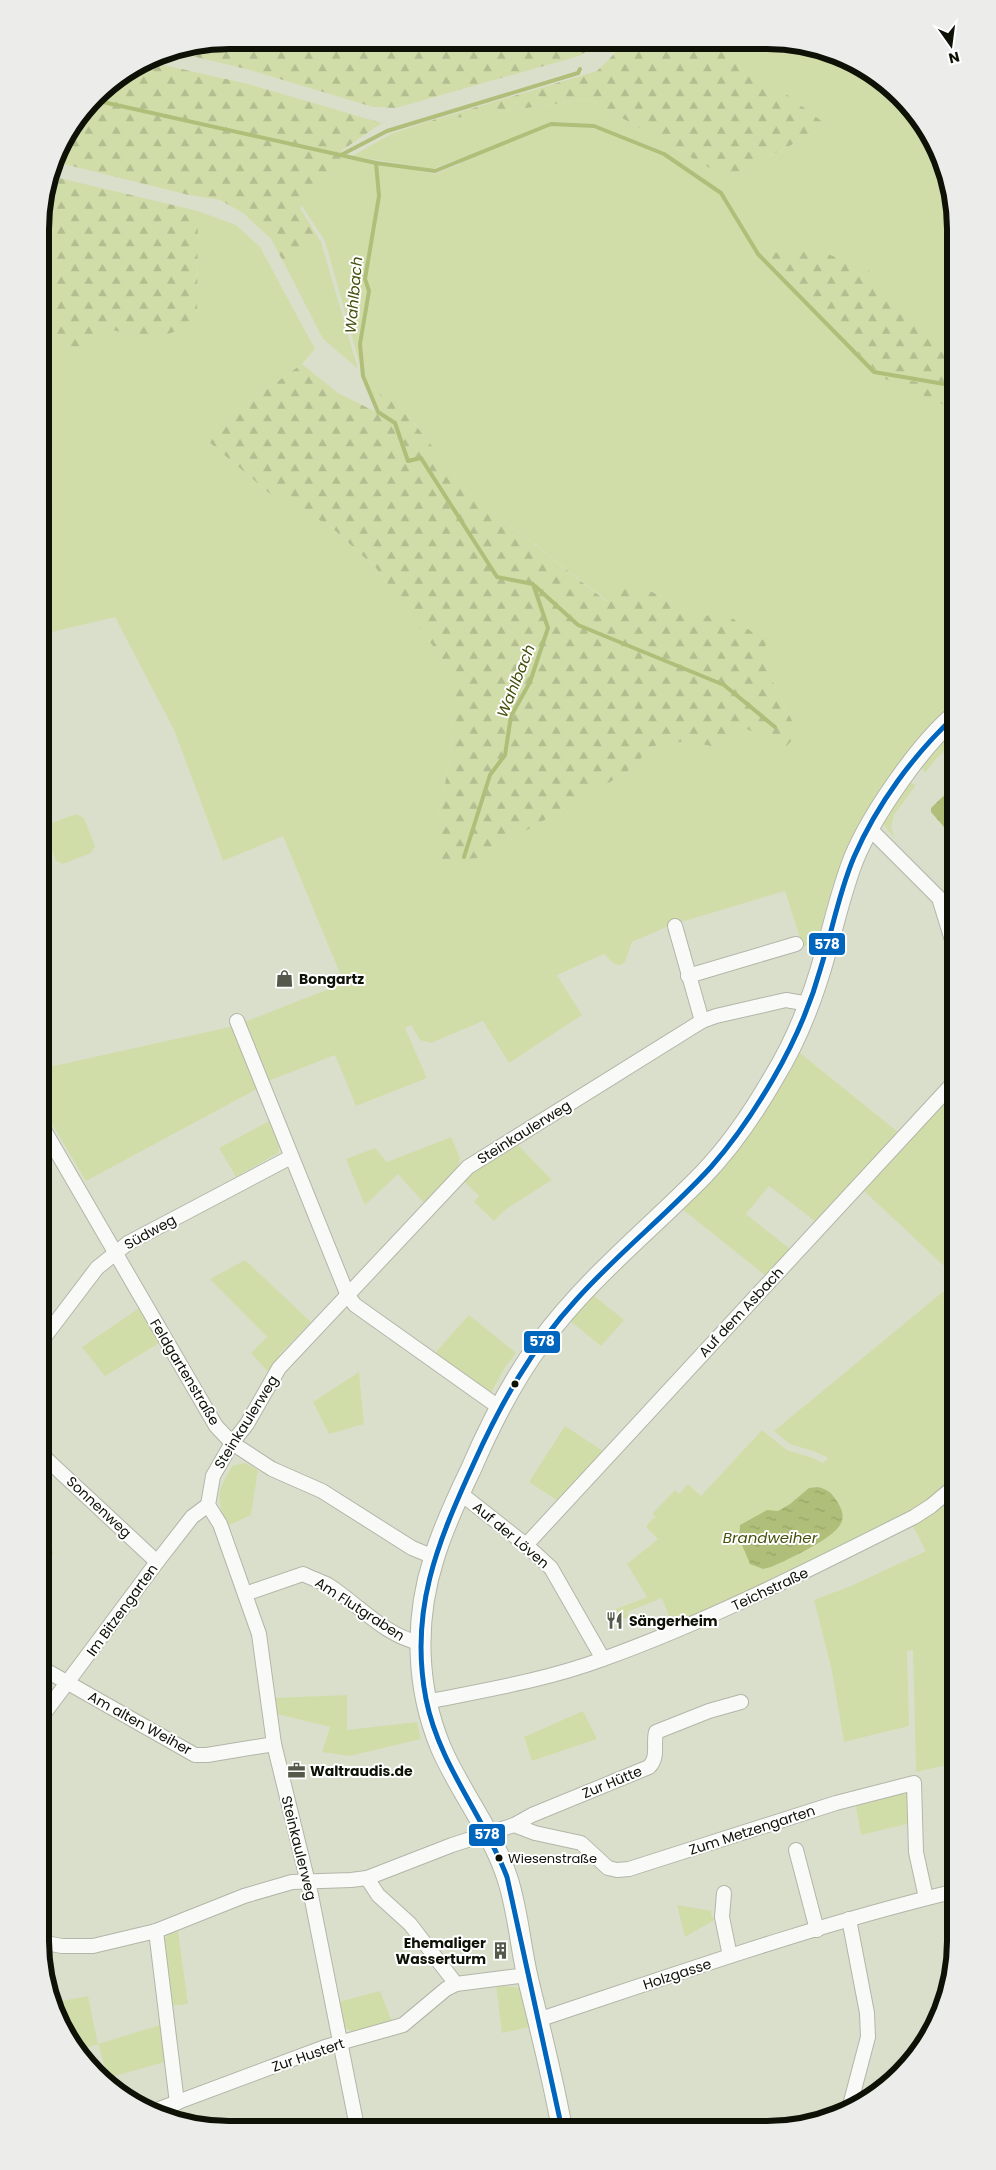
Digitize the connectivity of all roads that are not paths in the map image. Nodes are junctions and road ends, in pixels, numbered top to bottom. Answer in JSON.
{"nodes":[{"id":1,"x":947,"y":722,"type":"edge"},
{"id":2,"x":869,"y":828,"type":"junction"},
{"id":3,"x":947,"y":924,"type":"edge"},
{"id":4,"x":674,"y":926,"type":"dead end"},
{"id":5,"x":796,"y":944,"type":"dead end"},
{"id":6,"x":688,"y":976,"type":"junction"},
{"id":7,"x":809,"y":1004,"type":"junction"},
{"id":8,"x":237,"y":1021,"type":"dead end"},
{"id":9,"x":702,"y":1021,"type":"junction"},
{"id":10,"x":947,"y":1090,"type":"edge"},
{"id":11,"x":49,"y":1138,"type":"edge"},
{"id":12,"x":291,"y":1157,"type":"junction"},
{"id":13,"x":115,"y":1252,"type":"junction"},
{"id":14,"x":348,"y":1296,"type":"junction"},
{"id":15,"x":49,"y":1331,"type":"edge"},
{"id":16,"x":500,"y":1408,"type":"junction"},
{"id":17,"x":232,"y":1443,"type":"junction"},
{"id":18,"x":49,"y":1461,"type":"edge"},
{"id":19,"x":460,"y":1493,"type":"junction"},
{"id":20,"x":947,"y":1493,"type":"edge"},
{"id":21,"x":208,"y":1505,"type":"junction"},
{"id":22,"x":526,"y":1545,"type":"junction"},
{"id":23,"x":434,"y":1557,"type":"junction"},
{"id":24,"x":157,"y":1562,"type":"junction"},
{"id":25,"x":245,"y":1594,"type":"junction"},
{"id":26,"x":420,"y":1643,"type":"junction"},
{"id":27,"x":603,"y":1659,"type":"junction"},
{"id":28,"x":49,"y":1672,"type":"edge"},
{"id":29,"x":68,"y":1682,"type":"junction"},
{"id":30,"x":426,"y":1702,"type":"junction"},
{"id":31,"x":741,"y":1702,"type":"dead end"},
{"id":32,"x":49,"y":1708,"type":"edge"},
{"id":33,"x":274,"y":1744,"type":"junction"},
{"id":34,"x":514,"y":1825,"type":"junction"},
{"id":35,"x":487,"y":1832,"type":"junction"},
{"id":36,"x":796,"y":1850,"type":"dead end"},
{"id":37,"x":367,"y":1878,"type":"junction"},
{"id":38,"x":307,"y":1880,"type":"junction"},
{"id":39,"x":724,"y":1893,"type":"dead end"},
{"id":40,"x":947,"y":1893,"type":"edge"},
{"id":41,"x":926,"y":1898,"type":"junction"},
{"id":42,"x":849,"y":1919,"type":"junction"},
{"id":43,"x":817,"y":1930,"type":"junction"},
{"id":44,"x":156,"y":1931,"type":"junction"},
{"id":45,"x":49,"y":1944,"type":"edge"},
{"id":46,"x":730,"y":1956,"type":"junction"},
{"id":47,"x":527,"y":1975,"type":"junction"},
{"id":48,"x":456,"y":1984,"type":"junction"},
{"id":49,"x":538,"y":2020,"type":"junction"},
{"id":50,"x":341,"y":2042,"type":"junction"},
{"id":51,"x":851,"y":2100,"type":"edge"},
{"id":52,"x":177,"y":2103,"type":"junction"},
{"id":53,"x":161,"y":2108,"type":"edge"},
{"id":54,"x":356,"y":2121,"type":"edge"},
{"id":55,"x":561,"y":2121,"type":"edge"}],
"edges":[{"from":1,"to":2,"type":"main road"},
{"from":2,"to":3,"type":"street"},
{"from":2,"to":7,"type":"main road"},
{"from":4,"to":6,"type":"street"},
{"from":5,"to":6,"type":"street"},
{"from":6,"to":9,"type":"street"},
{"from":7,"to":9,"type":"street","name":"Steinkaulerweg"},
{"from":7,"to":16,"type":"main road"},
{"from":8,"to":12,"type":"street"},
{"from":9,"to":14,"type":"street","name":"Steinkaulerweg"},
{"from":10,"to":22,"type":"street","name":"Auf dem Asbach"},
{"from":11,"to":13,"type":"street","name":"Feldgartenstraße"},
{"from":12,"to":13,"type":"street","name":"Südweg"},
{"from":12,"to":14,"type":"street"},
{"from":13,"to":15,"type":"street","name":"Südweg"},
{"from":13,"to":17,"type":"street","name":"Feldgartenstraße"},
{"from":14,"to":16,"type":"street"},
{"from":14,"to":17,"type":"street","name":"Steinkaulerweg"},
{"from":16,"to":19,"type":"main road"},
{"from":17,"to":21,"type":"street","name":"Steinkaulerweg"},
{"from":17,"to":23,"type":"street","name":"Feldgartenstraße"},
{"from":18,"to":24,"type":"street","name":"Sonnenweg"},
{"from":19,"to":22,"type":"street","name":"Auf der Löven"},
{"from":19,"to":23,"type":"main road"},
{"from":20,"to":27,"type":"street","name":"Teichstraße"},
{"from":21,"to":24,"type":"street","name":"Im Bitzengarten"},
{"from":21,"to":25,"type":"street","name":"Steinkaulerweg"},
{"from":22,"to":27,"type":"street","name":"Auf der Löven"},
{"from":23,"to":26,"type":"main road"},
{"from":24,"to":29,"type":"street","name":"Im Bitzengarten"},
{"from":25,"to":26,"type":"street","name":"Am Flutgraben"},
{"from":25,"to":33,"type":"street","name":"Steinkaulerweg"},
{"from":26,"to":30,"type":"main road"},
{"from":27,"to":30,"type":"street","name":"Teichstraße"},
{"from":28,"to":29,"type":"street","name":"Am alten Weiher"},
{"from":29,"to":32,"type":"street","name":"Im Bitzengarten"},
{"from":29,"to":33,"type":"street","name":"Am alten Weiher"},
{"from":30,"to":35,"type":"main road"},
{"from":31,"to":34,"type":"street","name":"Zur Hütte"},
{"from":33,"to":38,"type":"street","name":"Steinkaulerweg"},
{"from":34,"to":35,"type":"street"},
{"from":34,"to":41,"type":"street","name":"Zum Metzengarten"},
{"from":35,"to":37,"type":"street"},
{"from":35,"to":47,"type":"main road"},
{"from":36,"to":43,"type":"street"},
{"from":37,"to":38,"type":"street"},
{"from":37,"to":48,"type":"street"},
{"from":38,"to":44,"type":"street"},
{"from":38,"to":50,"type":"street","name":"Steinkaulerweg"},
{"from":39,"to":46,"type":"street"},
{"from":40,"to":41,"type":"street","name":"Holzgasse"},
{"from":41,"to":42,"type":"street","name":"Holzgasse"},
{"from":42,"to":43,"type":"street","name":"Holzgasse"},
{"from":42,"to":51,"type":"street"},
{"from":43,"to":46,"type":"street","name":"Holzgasse"},
{"from":44,"to":45,"type":"street"},
{"from":44,"to":52,"type":"street"},
{"from":46,"to":49,"type":"street","name":"Holzgasse"},
{"from":47,"to":48,"type":"street"},
{"from":47,"to":49,"type":"main road"},
{"from":48,"to":50,"type":"street","name":"Zur Hustert"},
{"from":49,"to":55,"type":"main road"},
{"from":50,"to":52,"type":"street","name":"Zur Hustert"},
{"from":50,"to":54,"type":"street","name":"Steinkaulerweg"},
{"from":52,"to":53,"type":"street","name":"Zur Hustert"}]}
